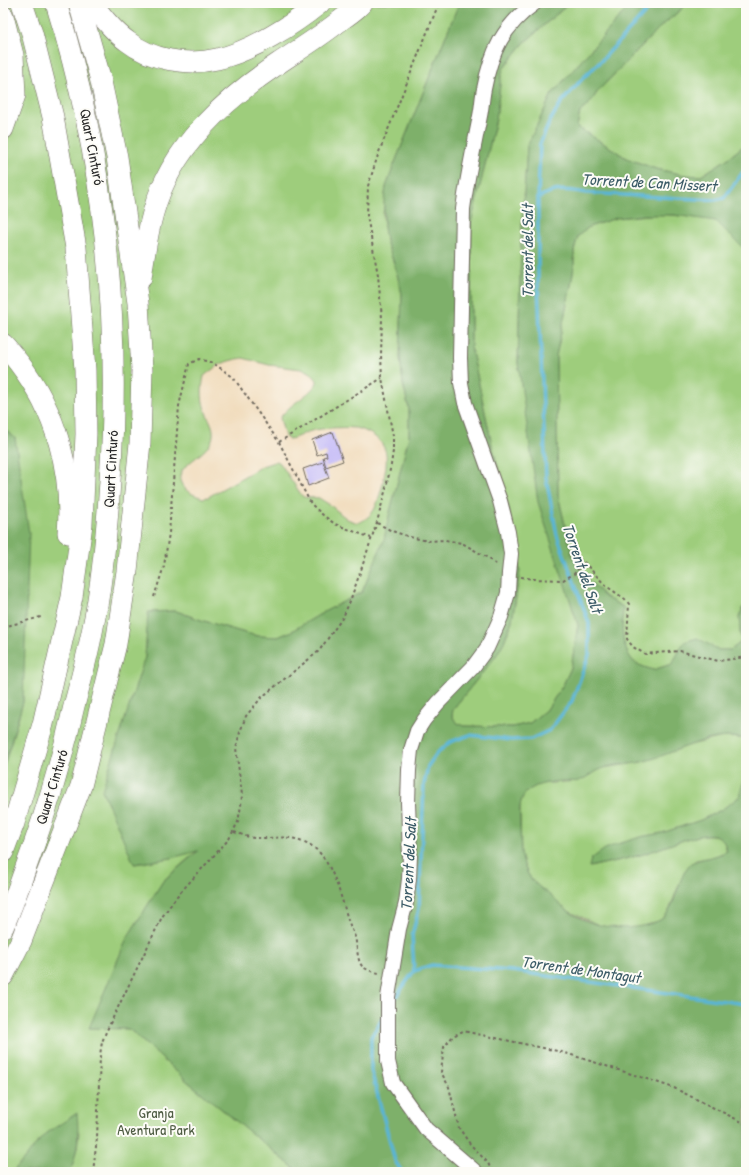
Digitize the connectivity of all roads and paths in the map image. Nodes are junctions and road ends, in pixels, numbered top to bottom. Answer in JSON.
{"nodes":[{"id":1,"x":22,"y":3,"type":"edge"},
{"id":2,"x":56,"y":3,"type":"edge"},
{"id":3,"x":79,"y":3,"type":"edge"},
{"id":4,"x":92,"y":3,"type":"edge"},
{"id":5,"x":320,"y":3,"type":"edge"},
{"id":6,"x":362,"y":3,"type":"edge"},
{"id":7,"x":439,"y":3,"type":"edge"},
{"id":8,"x":535,"y":3,"type":"edge"},
{"id":9,"x":3,"y":16,"type":"edge"},
{"id":10,"x":3,"y":129,"type":"edge"},
{"id":11,"x":138,"y":303,"type":"junction"},
{"id":12,"x":3,"y":344,"type":"edge"},
{"id":13,"x":382,"y":378,"type":"junction"},
{"id":14,"x":279,"y":442,"type":"junction"},
{"id":15,"x":377,"y":522,"type":"junction"},
{"id":16,"x":371,"y":538,"type":"junction"},
{"id":17,"x":510,"y":573,"type":"junction"},
{"id":18,"x":154,"y":597,"type":"dead end"},
{"id":19,"x":40,"y":617,"type":"dead end"},
{"id":20,"x":3,"y":627,"type":"edge"},
{"id":21,"x":60,"y":647,"type":"junction"},
{"id":22,"x":746,"y":656,"type":"edge"},
{"id":23,"x":234,"y":832,"type":"junction"},
{"id":24,"x":3,"y":852,"type":"edge"},
{"id":25,"x":3,"y":927,"type":"edge"},
{"id":26,"x":3,"y":976,"type":"edge"},
{"id":27,"x":391,"y":978,"type":"junction"},
{"id":28,"x":746,"y":1124,"type":"edge"},
{"id":29,"x":93,"y":1172,"type":"edge"},
{"id":30,"x":476,"y":1172,"type":"edge"},
{"id":31,"x":492,"y":1172,"type":"edge"}],
"edges":[{"from":1,"to":21,"type":"highway","name":"Quart Cinturó"},
{"from":2,"to":25,"type":"highway","name":"Quart Cinturó"},
{"from":3,"to":11,"type":"highway"},
{"from":4,"to":5,"type":"highway"},
{"from":6,"to":11,"type":"highway"},
{"from":7,"to":13,"type":"path"},
{"from":8,"to":17,"type":"street"},
{"from":9,"to":10,"type":"highway"},
{"from":11,"to":26,"type":"highway"},
{"from":12,"to":21,"type":"highway"},
{"from":13,"to":14,"type":"path"},
{"from":13,"to":15,"type":"path"},
{"from":14,"to":16,"type":"path"},
{"from":14,"to":18,"type":"path"},
{"from":15,"to":16,"type":"path"},
{"from":15,"to":17,"type":"path"},
{"from":16,"to":23,"type":"path"},
{"from":17,"to":22,"type":"path"},
{"from":17,"to":27,"type":"street"},
{"from":19,"to":20,"type":"path"},
{"from":21,"to":24,"type":"highway","name":"Quart Cinturó"},
{"from":23,"to":27,"type":"path"},
{"from":23,"to":29,"type":"path"},
{"from":27,"to":30,"type":"street"},
{"from":28,"to":31,"type":"path"}]}
